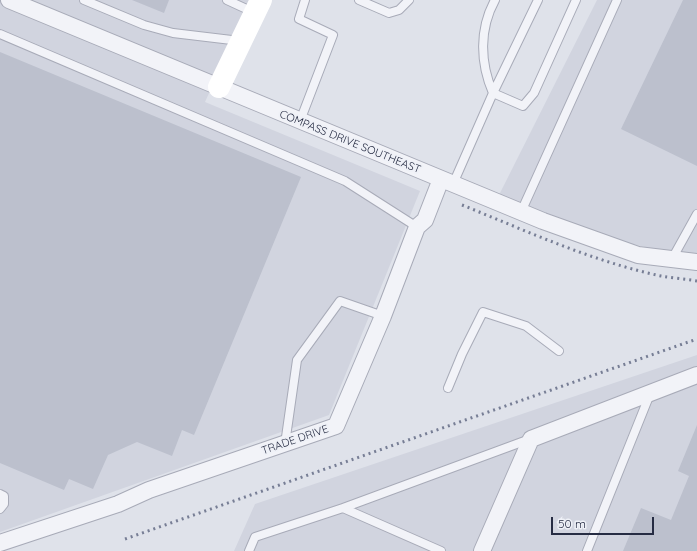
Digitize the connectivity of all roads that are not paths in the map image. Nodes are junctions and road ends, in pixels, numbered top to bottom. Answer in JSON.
{"nodes":[{"id":1,"x":9,"y":0,"type":"edge"},
{"id":2,"x":84,"y":0,"type":"edge"},
{"id":3,"x":227,"y":0,"type":"edge"},
{"id":4,"x":305,"y":0,"type":"edge"},
{"id":5,"x":359,"y":0,"type":"edge"},
{"id":6,"x":409,"y":0,"type":"edge"},
{"id":7,"x":495,"y":0,"type":"edge"},
{"id":8,"x":538,"y":0,"type":"edge"},
{"id":9,"x":576,"y":0,"type":"edge"},
{"id":10,"x":617,"y":0,"type":"edge"},
{"id":11,"x":258,"y":7,"type":"edge"},
{"id":12,"x":0,"y":34,"type":"edge"},
{"id":13,"x":241,"y":41,"type":"junction"},
{"id":14,"x":219,"y":87,"type":"junction"},
{"id":15,"x":493,"y":93,"type":"junction"},
{"id":16,"x":300,"y":121,"type":"junction"},
{"id":17,"x":447,"y":182,"type":"junction"},
{"id":18,"x":521,"y":212,"type":"junction"},
{"id":19,"x":697,"y":214,"type":"edge"},
{"id":20,"x":417,"y":227,"type":"junction"},
{"id":21,"x":672,"y":259,"type":"junction"},
{"id":22,"x":697,"y":262,"type":"edge"},
{"id":23,"x":383,"y":316,"type":"junction"},
{"id":24,"x":559,"y":351,"type":"dead end"},
{"id":25,"x":697,"y":375,"type":"edge"},
{"id":26,"x":448,"y":388,"type":"dead end"},
{"id":27,"x":651,"y":393,"type":"junction"},
{"id":28,"x":531,"y":439,"type":"junction"},
{"id":29,"x":285,"y":444,"type":"junction"},
{"id":30,"x":0,"y":494,"type":"edge"},
{"id":31,"x":343,"y":508,"type":"junction"},
{"id":32,"x":0,"y":509,"type":"edge"},
{"id":33,"x":0,"y":543,"type":"edge"},
{"id":34,"x":249,"y":551,"type":"edge"},
{"id":35,"x":441,"y":551,"type":"edge"},
{"id":36,"x":482,"y":551,"type":"edge"},
{"id":37,"x":587,"y":551,"type":"edge"}],
"edges":[{"from":1,"to":14,"type":"street","name":"COMPASS DRIVE SOUTHEAST"},
{"from":2,"to":13,"type":"lane"},
{"from":3,"to":11,"type":"lane"},
{"from":4,"to":16,"type":"lane"},
{"from":5,"to":6,"type":"lane"},
{"from":7,"to":15,"type":"lane"},
{"from":8,"to":15,"type":"lane"},
{"from":9,"to":15,"type":"lane"},
{"from":10,"to":18,"type":"lane"},
{"from":11,"to":13,"type":"street"},
{"from":12,"to":20,"type":"lane"},
{"from":13,"to":14,"type":"street"},
{"from":14,"to":16,"type":"street","name":"COMPASS DRIVE SOUTHEAST"},
{"from":15,"to":17,"type":"lane"},
{"from":16,"to":17,"type":"street","name":"COMPASS DRIVE SOUTHEAST"},
{"from":17,"to":18,"type":"street","name":"COMPASS DRIVE SOUTHEAST"},
{"from":17,"to":20,"type":"street","name":"TRADE DRIVE"},
{"from":18,"to":21,"type":"street","name":"COMPASS DRIVE SOUTHEAST"},
{"from":19,"to":21,"type":"lane"},
{"from":20,"to":23,"type":"street","name":"TRADE DRIVE"},
{"from":21,"to":22,"type":"street","name":"COMPASS DRIVE SOUTHEAST"},
{"from":23,"to":29,"type":"street","name":"TRADE DRIVE"},
{"from":23,"to":29,"type":"lane"},
{"from":24,"to":26,"type":"lane"},
{"from":25,"to":27,"type":"street"},
{"from":27,"to":28,"type":"street"},
{"from":27,"to":37,"type":"lane"},
{"from":28,"to":31,"type":"lane"},
{"from":28,"to":36,"type":"street"},
{"from":29,"to":33,"type":"street","name":"TRADE DRIVE"},
{"from":30,"to":32,"type":"lane"},
{"from":31,"to":34,"type":"lane"},
{"from":31,"to":35,"type":"lane"}]}
